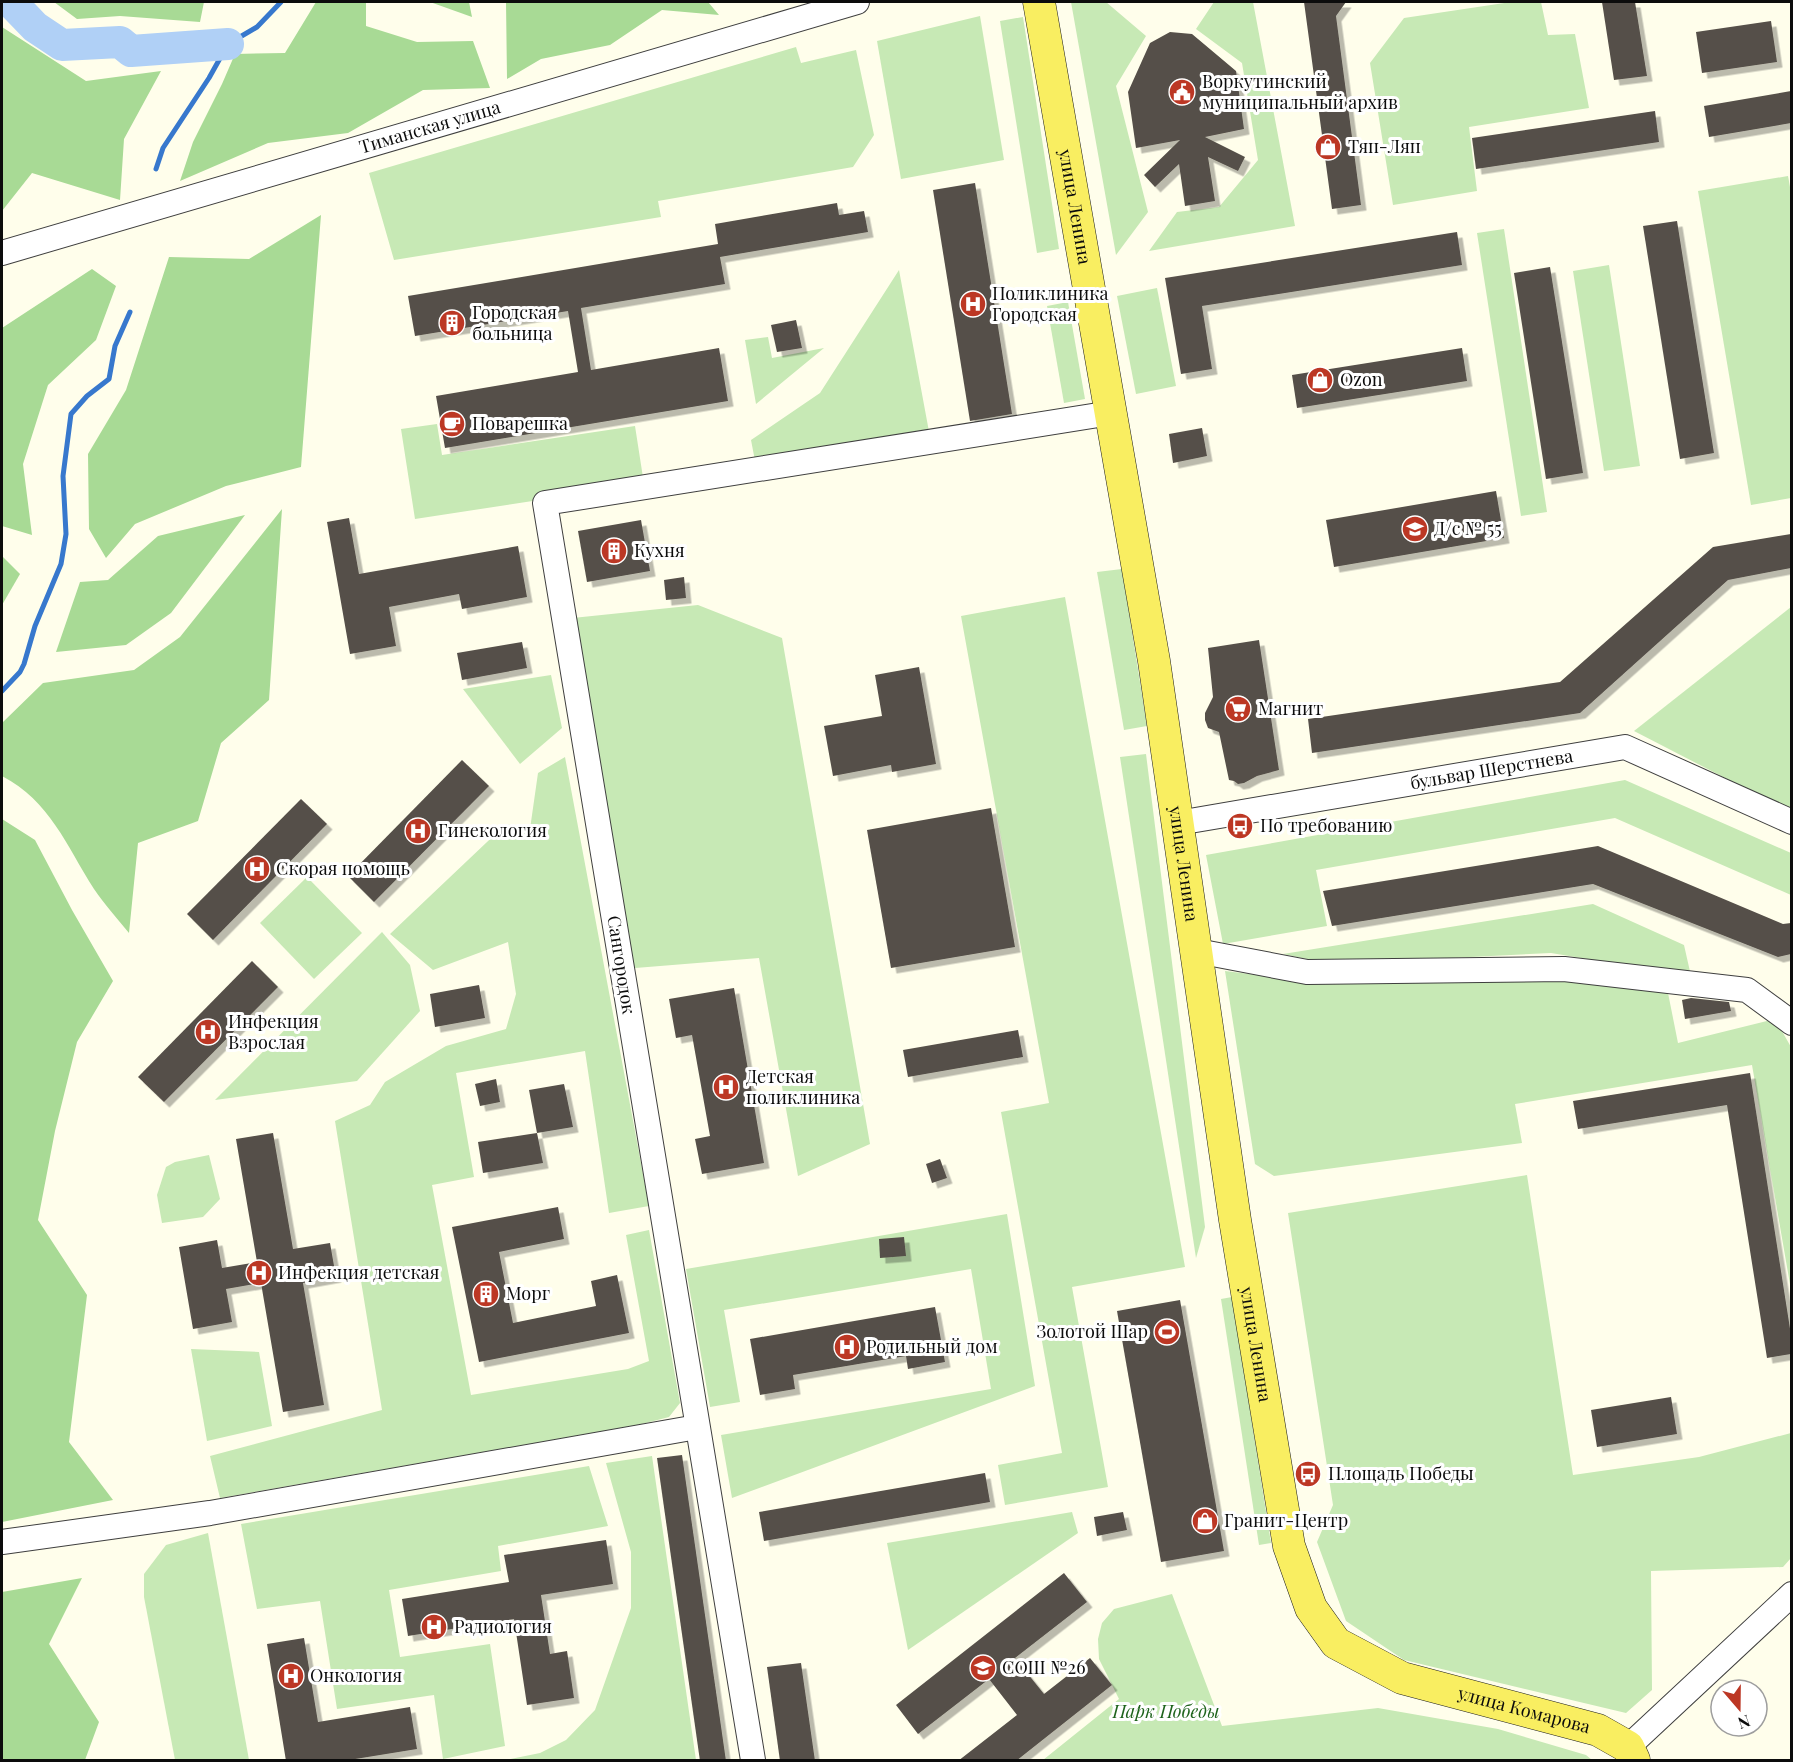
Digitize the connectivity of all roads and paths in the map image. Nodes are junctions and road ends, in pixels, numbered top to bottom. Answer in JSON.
{"nodes":[{"id":1,"x":857,"y":2,"type":"edge"},
{"id":2,"x":1039,"y":2,"type":"edge"},
{"id":3,"x":2,"y":253,"type":"edge"},
{"id":4,"x":1111,"y":413,"type":"junction"},
{"id":5,"x":1791,"y":822,"type":"edge"},
{"id":6,"x":1178,"y":823,"type":"junction"},
{"id":7,"x":1197,"y":951,"type":"junction"},
{"id":8,"x":1791,"y":1023,"type":"edge"},
{"id":9,"x":697,"y":1426,"type":"junction"},
{"id":10,"x":2,"y":1542,"type":"edge"},
{"id":11,"x":1791,"y":1594,"type":"edge"},
{"id":12,"x":1402,"y":1678,"type":"joint"},
{"id":13,"x":1631,"y":1754,"type":"edge"},
{"id":14,"x":753,"y":1761,"type":"edge"}],
"edges":[{"from":1,"to":3,"type":"street","name":"Тиманская улица"},
{"from":2,"to":4,"type":"main road","name":"улица Ленина"},
{"from":4,"to":6,"type":"main road","name":"улица Ленина"},
{"from":4,"to":9,"type":"street","name":"Сангородок"},
{"from":5,"to":6,"type":"street","name":"бульвар Шерстнева"},
{"from":6,"to":7,"type":"main road","name":"улица Ленина"},
{"from":7,"to":8,"type":"street"},
{"from":7,"to":12,"type":"main road","name":"улица Ленина"},
{"from":9,"to":10,"type":"street"},
{"from":9,"to":14,"type":"street","name":"Сангородок"},
{"from":11,"to":13,"type":"street"},
{"from":12,"to":13,"type":"main road","name":"улица Комарова"}]}
